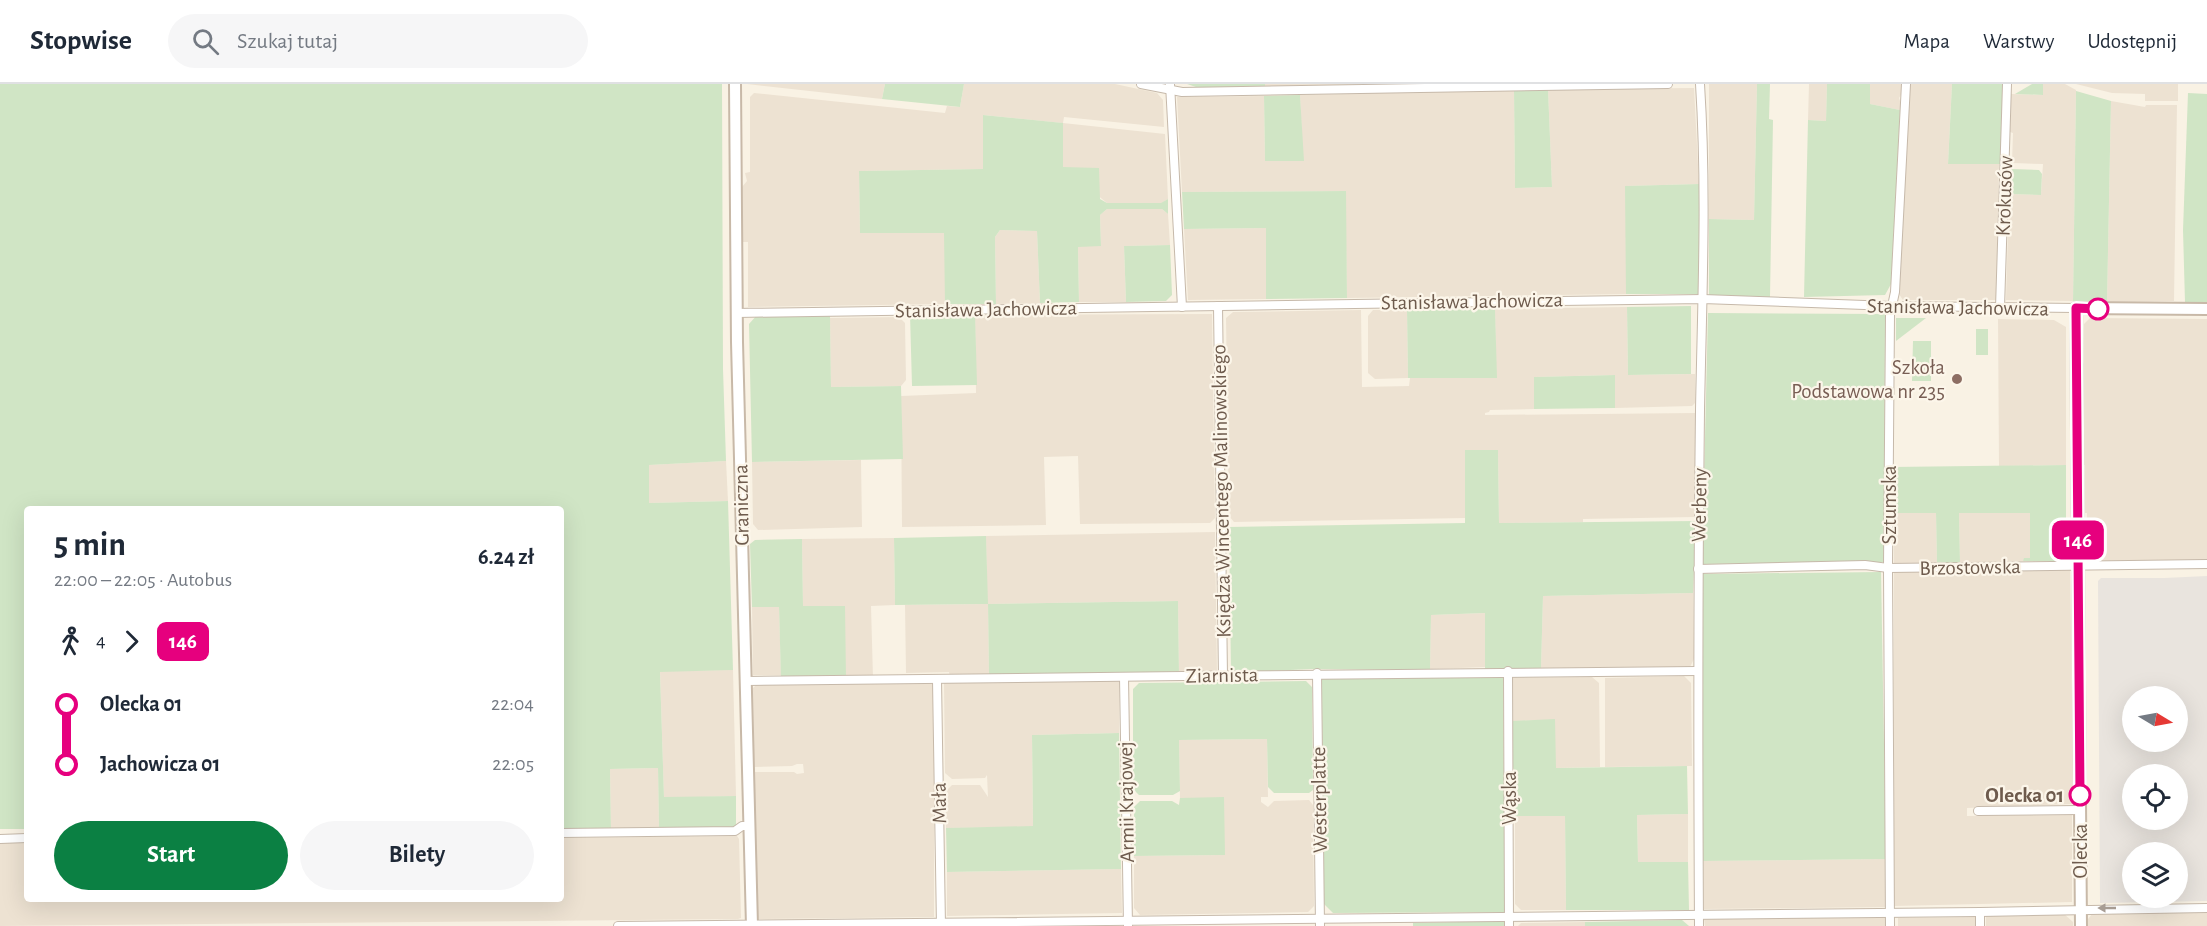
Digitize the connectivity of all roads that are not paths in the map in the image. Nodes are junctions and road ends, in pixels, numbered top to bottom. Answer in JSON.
{"nodes":[{"id":1,"x":735,"y":84,"type":"edge"},
{"id":2,"x":1141,"y":84,"type":"edge"},
{"id":3,"x":1668,"y":84,"type":"edge"},
{"id":4,"x":1700,"y":84,"type":"edge"},
{"id":5,"x":1906,"y":84,"type":"edge"},
{"id":6,"x":2007,"y":84,"type":"edge"},
{"id":7,"x":1170,"y":87,"type":"edge"},
{"id":8,"x":1703,"y":299,"type":"junction"},
{"id":9,"x":1218,"y":306,"type":"junction"},
{"id":10,"x":1892,"y":306,"type":"junction"},
{"id":11,"x":1182,"y":307,"type":"junction"},
{"id":12,"x":2000,"y":308,"type":"junction"},
{"id":13,"x":2076,"y":308,"type":"junction"},
{"id":14,"x":2207,"y":309,"type":"edge"},
{"id":15,"x":737,"y":313,"type":"junction"},
{"id":16,"x":2207,"y":564,"type":"edge"},
{"id":17,"x":2078,"y":565,"type":"junction"},
{"id":18,"x":1888,"y":568,"type":"junction"},
{"id":19,"x":1698,"y":569,"type":"junction"},
{"id":20,"x":1508,"y":671,"type":"junction"},
{"id":21,"x":1697,"y":671,"type":"junction"},
{"id":22,"x":1317,"y":673,"type":"junction"},
{"id":23,"x":1223,"y":676,"type":"junction"},
{"id":24,"x":1124,"y":677,"type":"junction"},
{"id":25,"x":937,"y":680,"type":"junction"},
{"id":26,"x":747,"y":681,"type":"junction"},
{"id":27,"x":2080,"y":810,"type":"junction"},
{"id":28,"x":1978,"y":811,"type":"dead end"},
{"id":29,"x":749,"y":826,"type":"junction"},
{"id":30,"x":564,"y":833,"type":"edge"},
{"id":31,"x":24,"y":838,"type":"edge"},
{"id":32,"x":0,"y":839,"type":"edge"},
{"id":33,"x":2207,"y":908,"type":"edge"},
{"id":34,"x":2081,"y":909,"type":"junction"},
{"id":35,"x":1890,"y":912,"type":"junction"},
{"id":36,"x":1980,"y":912,"type":"junction"},
{"id":37,"x":1699,"y":914,"type":"junction"},
{"id":38,"x":1509,"y":917,"type":"junction"},
{"id":39,"x":1320,"y":922,"type":"edge"},
{"id":40,"x":1128,"y":923,"type":"edge"},
{"id":41,"x":752,"y":925,"type":"edge"},
{"id":42,"x":941,"y":925,"type":"edge"},
{"id":43,"x":618,"y":926,"type":"edge"},
{"id":44,"x":1509,"y":926,"type":"edge"},
{"id":45,"x":1699,"y":926,"type":"edge"},
{"id":46,"x":1890,"y":926,"type":"edge"},
{"id":47,"x":1980,"y":926,"type":"edge"},
{"id":48,"x":2081,"y":926,"type":"edge"}],
"edges":[{"from":1,"to":15,"type":"street","name":"Graniczna"},
{"from":2,"to":7,"type":"street"},
{"from":3,"to":7,"type":"street"},
{"from":4,"to":8,"type":"street","name":"Werbeny"},
{"from":5,"to":10,"type":"street","name":"Sztumska"},
{"from":6,"to":12,"type":"street","name":"Krokusów"},
{"from":7,"to":11,"type":"street"},
{"from":8,"to":9,"type":"street","name":"Stanisława Jachowicza"},
{"from":8,"to":10,"type":"street","name":"Stanisława Jachowicza"},
{"from":8,"to":19,"type":"street","name":"Werbeny"},
{"from":9,"to":11,"type":"street","name":"Stanisława Jachowicza"},
{"from":9,"to":23,"type":"street","name":"Księdza Wincentego Malinowskiego"},
{"from":10,"to":12,"type":"street","name":"Stanisława Jachowicza"},
{"from":10,"to":18,"type":"street","name":"Sztumska"},
{"from":11,"to":15,"type":"street","name":"Stanisława Jachowicza"},
{"from":12,"to":13,"type":"street","name":"Stanisława Jachowicza"},
{"from":13,"to":14,"type":"street","name":"Stanisława Jachowicza"},
{"from":13,"to":17,"type":"street","name":"Olecka"},
{"from":15,"to":26,"type":"street","name":"Graniczna"},
{"from":16,"to":17,"type":"street","name":"Brzostowska"},
{"from":17,"to":18,"type":"street","name":"Brzostowska"},
{"from":17,"to":27,"type":"street","name":"Olecka"},
{"from":18,"to":19,"type":"street","name":"Brzostowska"},
{"from":18,"to":35,"type":"street","name":"Sztumska"},
{"from":19,"to":21,"type":"street","name":"Werbeny"},
{"from":20,"to":21,"type":"street","name":"Ziarnista"},
{"from":20,"to":22,"type":"street","name":"Ziarnista"},
{"from":20,"to":38,"type":"street","name":"Wąska"},
{"from":21,"to":37,"type":"street","name":"Werbeny"},
{"from":22,"to":23,"type":"street","name":"Ziarnista"},
{"from":22,"to":39,"type":"street","name":"Westerplatte"},
{"from":23,"to":24,"type":"street","name":"Ziarnista"},
{"from":24,"to":25,"type":"street","name":"Ziarnista"},
{"from":24,"to":40,"type":"street","name":"Armii Krajowej"},
{"from":25,"to":26,"type":"street","name":"Ziarnista"},
{"from":25,"to":42,"type":"street","name":"Mała"},
{"from":26,"to":29,"type":"street","name":"Graniczna"},
{"from":27,"to":28,"type":"street"},
{"from":27,"to":34,"type":"street","name":"Olecka"},
{"from":29,"to":30,"type":"street"},
{"from":29,"to":41,"type":"street","name":"Graniczna"},
{"from":31,"to":32,"type":"street"},
{"from":33,"to":34,"type":"street","one_way":true},
{"from":34,"to":36,"type":"street"},
{"from":34,"to":48,"type":"street","name":"Olecka"},
{"from":35,"to":36,"type":"street"},
{"from":35,"to":37,"type":"street"},
{"from":35,"to":46,"type":"street","name":"Sztumska"},
{"from":36,"to":47,"type":"street"},
{"from":37,"to":38,"type":"street"},
{"from":37,"to":45,"type":"street","name":"Werbeny"},
{"from":38,"to":39,"type":"street"},
{"from":38,"to":44,"type":"street","name":"Wąska"},
{"from":39,"to":40,"type":"street"},
{"from":40,"to":42,"type":"street"},
{"from":41,"to":42,"type":"street"},
{"from":41,"to":43,"type":"street"}]}
